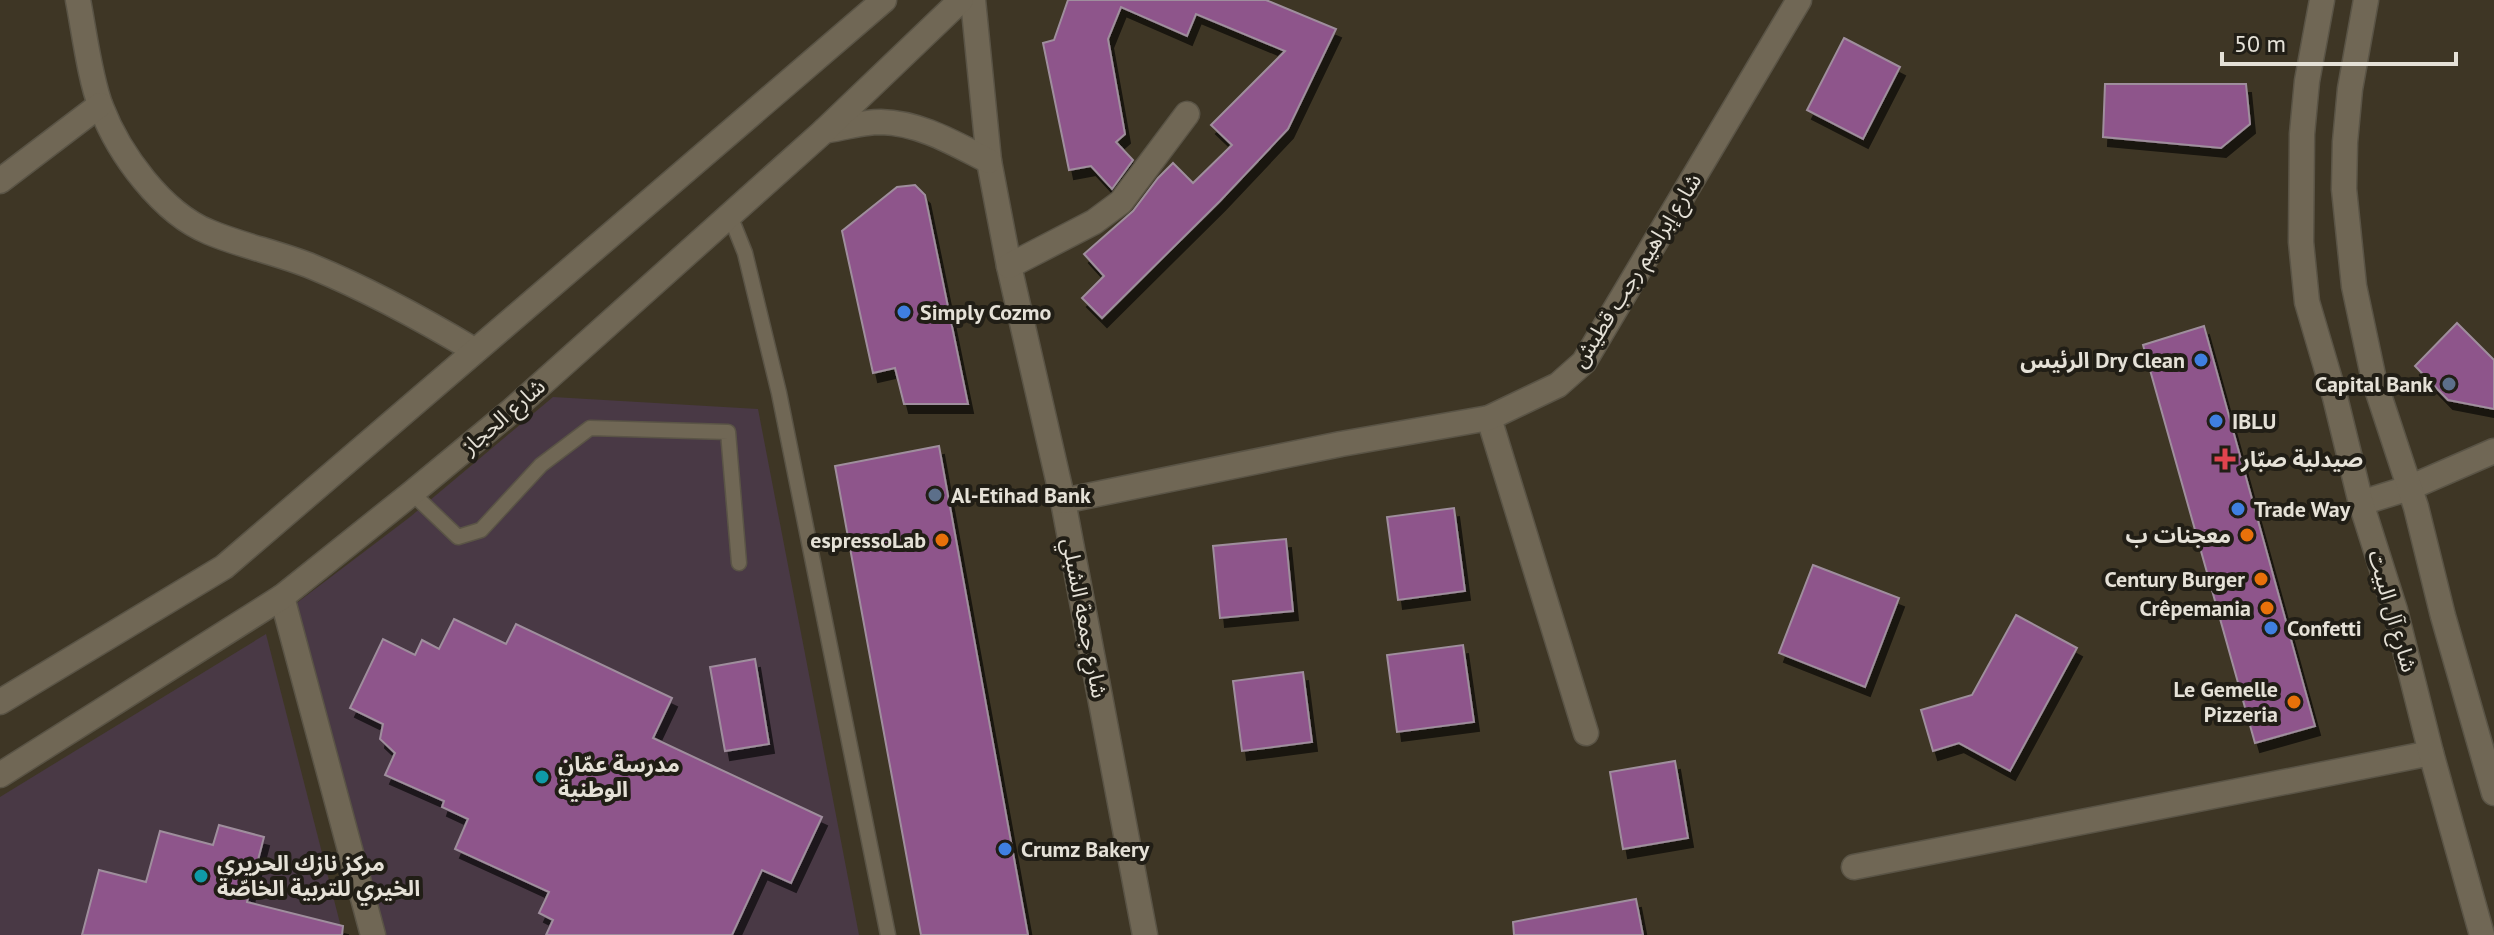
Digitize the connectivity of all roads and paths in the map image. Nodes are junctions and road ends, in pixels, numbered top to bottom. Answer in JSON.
{"nodes":[{"id":1,"x":78,"y":0,"type":"edge"},
{"id":2,"x":884,"y":0,"type":"edge"},
{"id":3,"x":961,"y":0,"type":"edge"},
{"id":4,"x":973,"y":0,"type":"edge"},
{"id":5,"x":1799,"y":0,"type":"edge"},
{"id":6,"x":2322,"y":0,"type":"edge"},
{"id":7,"x":2366,"y":0,"type":"edge"},
{"id":8,"x":100,"y":105,"type":"junction"},
{"id":9,"x":1187,"y":114,"type":"dead end"},
{"id":10,"x":824,"y":131,"type":"junction"},
{"id":11,"x":989,"y":161,"type":"junction"},
{"id":12,"x":0,"y":181,"type":"edge"},
{"id":13,"x":729,"y":213,"type":"junction"},
{"id":14,"x":1009,"y":266,"type":"junction"},
{"id":15,"x":474,"y":350,"type":"junction"},
{"id":16,"x":1489,"y":418,"type":"junction"},
{"id":17,"x":2494,"y":451,"type":"edge"},
{"id":18,"x":2409,"y":488,"type":"junction"},
{"id":19,"x":412,"y":493,"type":"junction"},
{"id":20,"x":1063,"y":501,"type":"junction"},
{"id":21,"x":2361,"y":503,"type":"junction"},
{"id":22,"x":739,"y":563,"type":"dead end"},
{"id":23,"x":282,"y":597,"type":"junction"},
{"id":24,"x":0,"y":702,"type":"edge"},
{"id":25,"x":1586,"y":733,"type":"dead end"},
{"id":26,"x":2431,"y":753,"type":"junction"},
{"id":27,"x":0,"y":775,"type":"edge"},
{"id":28,"x":2494,"y":793,"type":"edge"},
{"id":29,"x":1854,"y":867,"type":"dead end"},
{"id":30,"x":373,"y":935,"type":"edge"},
{"id":31,"x":888,"y":935,"type":"edge"},
{"id":32,"x":1145,"y":935,"type":"edge"},
{"id":33,"x":2482,"y":935,"type":"edge"}],
"edges":[{"from":1,"to":8,"type":"street"},
{"from":2,"to":15,"type":"street"},
{"from":3,"to":10,"type":"street","name":"شارع الحجاز"},
{"from":4,"to":11,"type":"street","name":"شارع جمعة الشبلي"},
{"from":5,"to":16,"type":"street","name":"شارع إبراهيم رجب قطيش"},
{"from":6,"to":21,"type":"street","name":"شارع آل البيت"},
{"from":7,"to":18,"type":"street"},
{"from":8,"to":12,"type":"street"},
{"from":8,"to":15,"type":"street"},
{"from":9,"to":14,"type":"street"},
{"from":10,"to":11,"type":"street"},
{"from":10,"to":13,"type":"street","name":"شارع الحجاز"},
{"from":11,"to":14,"type":"street","name":"شارع جمعة الشبلي"},
{"from":13,"to":19,"type":"street","name":"شارع الحجاز"},
{"from":13,"to":31,"type":"lane"},
{"from":14,"to":20,"type":"street","name":"شارع جمعة الشبلي"},
{"from":15,"to":24,"type":"street"},
{"from":16,"to":20,"type":"street","name":"شارع إبراهيم رجب قطيش"},
{"from":16,"to":25,"type":"street"},
{"from":17,"to":18,"type":"street"},
{"from":18,"to":21,"type":"street"},
{"from":18,"to":28,"type":"street"},
{"from":19,"to":22,"type":"lane"},
{"from":19,"to":23,"type":"street","name":"شارع الحجاز"},
{"from":20,"to":32,"type":"street","name":"شارع جمعة الشبلي"},
{"from":21,"to":26,"type":"street","name":"شارع آل البيت"},
{"from":23,"to":27,"type":"street","name":"شارع الحجاز"},
{"from":23,"to":30,"type":"street"},
{"from":26,"to":29,"type":"street"},
{"from":26,"to":33,"type":"street","name":"شارع آل البيت"}]}
